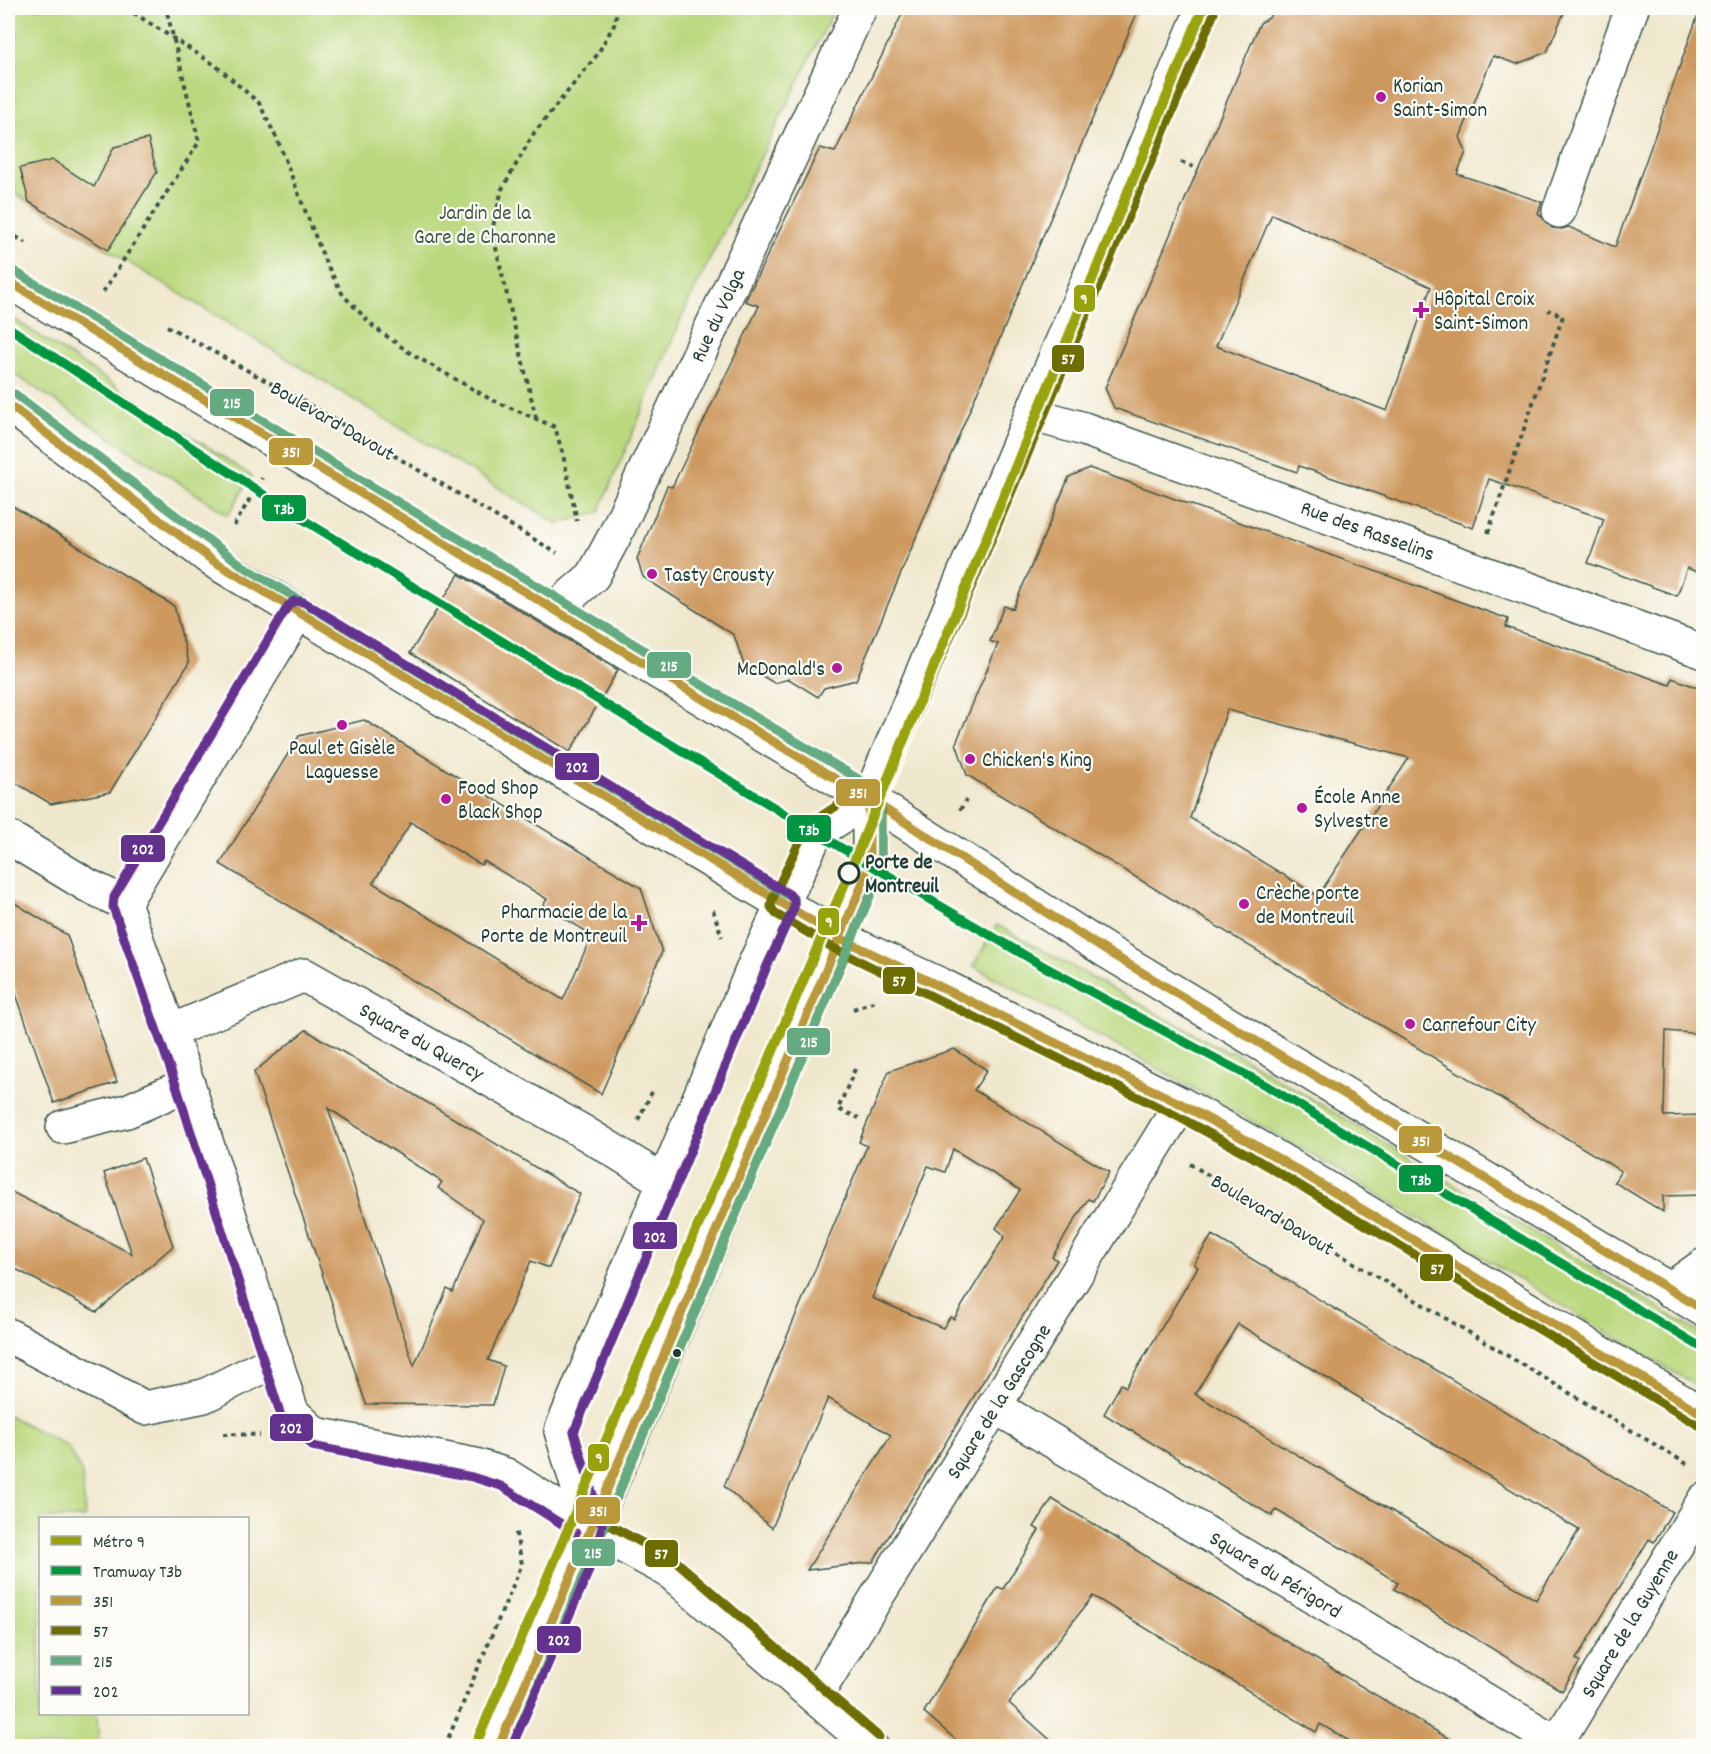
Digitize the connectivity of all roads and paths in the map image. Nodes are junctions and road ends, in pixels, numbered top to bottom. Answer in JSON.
{"nodes":[{"id":1,"x":126,"y":8,"type":"edge"},
{"id":2,"x":166,"y":8,"type":"edge"},
{"id":3,"x":617,"y":8,"type":"edge"},
{"id":4,"x":860,"y":8,"type":"edge"},
{"id":5,"x":1632,"y":8,"type":"edge"},
{"id":6,"x":1194,"y":12,"type":"edge"},
{"id":7,"x":174,"y":40,"type":"junction"},
{"id":8,"x":1186,"y":164,"type":"dead end"},
{"id":9,"x":1199,"y":169,"type":"dead end"},
{"id":10,"x":1559,"y":211,"type":"dead end"},
{"id":11,"x":8,"y":232,"type":"edge"},
{"id":12,"x":27,"y":243,"type":"dead end"},
{"id":13,"x":8,"y":281,"type":"edge"},
{"id":14,"x":95,"y":284,"type":"dead end"},
{"id":15,"x":105,"y":290,"type":"junction"},
{"id":16,"x":115,"y":296,"type":"dead end"},
{"id":17,"x":1548,"y":310,"type":"dead end"},
{"id":18,"x":82,"y":326,"type":"junction"},
{"id":19,"x":166,"y":326,"type":"dead end"},
{"id":20,"x":8,"y":404,"type":"edge"},
{"id":21,"x":1031,"y":414,"type":"junction"},
{"id":22,"x":536,"y":419,"type":"junction"},
{"id":23,"x":267,"y":470,"type":"dead end"},
{"id":24,"x":576,"y":518,"type":"dead end"},
{"id":25,"x":228,"y":534,"type":"dead end"},
{"id":26,"x":1475,"y":568,"type":"junction"},
{"id":27,"x":593,"y":576,"type":"junction"},
{"id":28,"x":555,"y":609,"type":"junction"},
{"id":29,"x":298,"y":612,"type":"junction"},
{"id":30,"x":1704,"y":652,"type":"edge"},
{"id":31,"x":869,"y":799,"type":"junction"},
{"id":32,"x":8,"y":837,"type":"edge"},
{"id":33,"x":124,"y":903,"type":"junction"},
{"id":34,"x":783,"y":904,"type":"junction"},
{"id":35,"x":840,"y":938,"type":"junction"},
{"id":36,"x":877,"y":1000,"type":"dead end"},
{"id":37,"x":844,"y":1012,"type":"dead end"},
{"id":38,"x":169,"y":1032,"type":"junction"},
{"id":39,"x":855,"y":1069,"type":"dead end"},
{"id":40,"x":188,"y":1084,"type":"junction"},
{"id":41,"x":654,"y":1088,"type":"dead end"},
{"id":42,"x":1181,"y":1104,"type":"junction"},
{"id":43,"x":859,"y":1118,"type":"dead end"},
{"id":44,"x":637,"y":1123,"type":"dead end"},
{"id":45,"x":63,"y":1127,"type":"dead end"},
{"id":46,"x":1156,"y":1144,"type":"junction"},
{"id":47,"x":665,"y":1182,"type":"junction"},
{"id":48,"x":1704,"y":1265,"type":"edge"},
{"id":49,"x":1669,"y":1290,"type":"junction"},
{"id":50,"x":1704,"y":1310,"type":"edge"},
{"id":51,"x":8,"y":1335,"type":"edge"},
{"id":52,"x":276,"y":1360,"type":"junction"},
{"id":53,"x":994,"y":1406,"type":"junction"},
{"id":54,"x":1704,"y":1415,"type":"edge"},
{"id":55,"x":1693,"y":1468,"type":"dead end"},
{"id":56,"x":506,"y":1475,"type":"junction"},
{"id":57,"x":1704,"y":1500,"type":"edge"},
{"id":58,"x":590,"y":1528,"type":"junction"},
{"id":59,"x":815,"y":1697,"type":"junction"},
{"id":60,"x":1558,"y":1744,"type":"edge"},
{"id":61,"x":445,"y":1746,"type":"edge"},
{"id":62,"x":499,"y":1746,"type":"edge"},
{"id":63,"x":871,"y":1746,"type":"edge"}],
"edges":[{"from":1,"to":7,"type":"path"},
{"from":2,"to":7,"type":"path"},
{"from":3,"to":22,"type":"path"},
{"from":4,"to":27,"type":"main road","name":"Rue du Volga"},
{"from":5,"to":10,"type":"main road"},
{"from":6,"to":21,"type":"main road"},
{"from":7,"to":15,"type":"path"},
{"from":7,"to":22,"type":"path"},
{"from":8,"to":9,"type":"path"},
{"from":11,"to":12,"type":"path"},
{"from":13,"to":18,"type":"main road"},
{"from":14,"to":15,"type":"path"},
{"from":15,"to":16,"type":"path"},
{"from":15,"to":18,"type":"path"},
{"from":17,"to":26,"type":"path"},
{"from":18,"to":28,"type":"main road"},
{"from":19,"to":27,"type":"path","name":"Boulevard Davout"},
{"from":20,"to":29,"type":"main road"},
{"from":21,"to":26,"type":"main road","name":"Rue des Rasselins"},
{"from":21,"to":31,"type":"main road"},
{"from":22,"to":24,"type":"path"},
{"from":23,"to":25,"type":"path"},
{"from":26,"to":30,"type":"main road","name":"Rue des Rasselins"},
{"from":27,"to":28,"type":"main road","name":"Rue du Volga"},
{"from":28,"to":31,"type":"main road"},
{"from":29,"to":33,"type":"main road"},
{"from":29,"to":34,"type":"main road"},
{"from":31,"to":34,"type":"main road"},
{"from":31,"to":35,"type":"main road"},
{"from":31,"to":49,"type":"main road"},
{"from":32,"to":33,"type":"main road"},
{"from":33,"to":38,"type":"main road"},
{"from":34,"to":35,"type":"main road"},
{"from":34,"to":47,"type":"main road"},
{"from":35,"to":42,"type":"main road"},
{"from":35,"to":58,"type":"main road"},
{"from":36,"to":37,"type":"path"},
{"from":38,"to":40,"type":"main road"},
{"from":38,"to":47,"type":"main road","name":"Square du Quercy"},
{"from":39,"to":43,"type":"path"},
{"from":40,"to":45,"type":"main road"},
{"from":40,"to":52,"type":"main road"},
{"from":41,"to":44,"type":"path"},
{"from":42,"to":46,"type":"main road","name":"Square de la Gascogne"},
{"from":42,"to":54,"type":"main road"},
{"from":46,"to":53,"type":"main road","name":"Square de la Gascogne"},
{"from":46,"to":55,"type":"path","name":"Boulevard Davout"},
{"from":47,"to":58,"type":"main road"},
{"from":48,"to":49,"type":"main road"},
{"from":49,"to":50,"type":"main road"},
{"from":51,"to":52,"type":"main road"},
{"from":52,"to":56,"type":"main road"},
{"from":53,"to":59,"type":"main road","name":"Square de la Gascogne"},
{"from":53,"to":60,"type":"main road","name":"Square du Périgord"},
{"from":56,"to":58,"type":"main road"},
{"from":56,"to":61,"type":"path"},
{"from":57,"to":60,"type":"main road","name":"Square de la Guyenne"},
{"from":58,"to":59,"type":"main road"},
{"from":58,"to":62,"type":"main road"},
{"from":59,"to":63,"type":"main road"}]}
